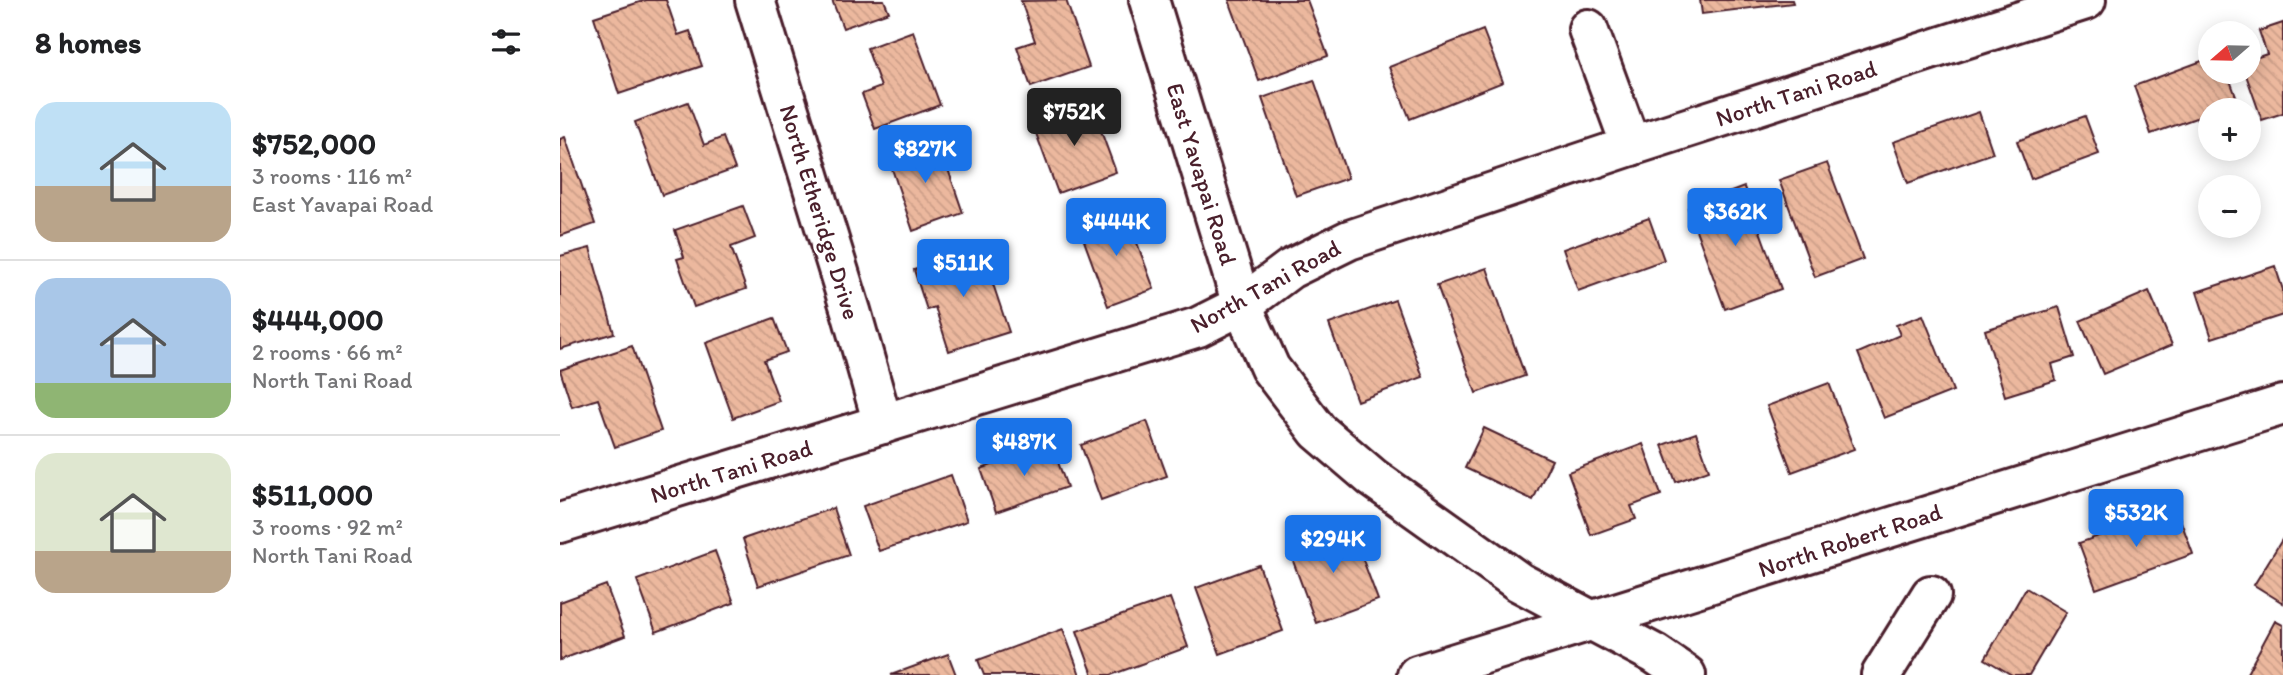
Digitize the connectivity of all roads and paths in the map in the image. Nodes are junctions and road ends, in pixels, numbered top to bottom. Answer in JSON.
{"nodes":[{"id":1,"x":755,"y":0,"type":"edge"},
{"id":2,"x":1149,"y":0,"type":"edge"},
{"id":3,"x":2086,"y":0,"type":"edge"},
{"id":4,"x":1588,"y":29,"type":"dead end"},
{"id":5,"x":1631,"y":146,"type":"junction"},
{"id":6,"x":1242,"y":305,"type":"junction"},
{"id":7,"x":2283,"y":405,"type":"edge"},
{"id":8,"x":883,"y":424,"type":"junction"},
{"id":9,"x":560,"y":523,"type":"edge"},
{"id":10,"x":1931,"y":595,"type":"dead end"},
{"id":11,"x":1591,"y":619,"type":"junction"},
{"id":12,"x":1417,"y":675,"type":"edge"},
{"id":13,"x":1686,"y":675,"type":"edge"},
{"id":14,"x":1881,"y":675,"type":"edge"}],
"edges":[{"from":1,"to":8,"type":"street","name":"North Etheridge Drive"},
{"from":2,"to":6,"type":"street","name":"East Yavapai Road"},
{"from":3,"to":5,"type":"street","name":"North Tani Road"},
{"from":4,"to":5,"type":"street"},
{"from":5,"to":6,"type":"street","name":"North Tani Road"},
{"from":6,"to":8,"type":"street","name":"North Tani Road"},
{"from":6,"to":11,"type":"street","name":"East Yavapai Road"},
{"from":7,"to":11,"type":"street","name":"North Robert Road"},
{"from":8,"to":9,"type":"street","name":"North Tani Road"},
{"from":10,"to":14,"type":"street"},
{"from":11,"to":12,"type":"street","name":"North Robert Road"},
{"from":11,"to":13,"type":"street","name":"East Yavapai Road"}]}
